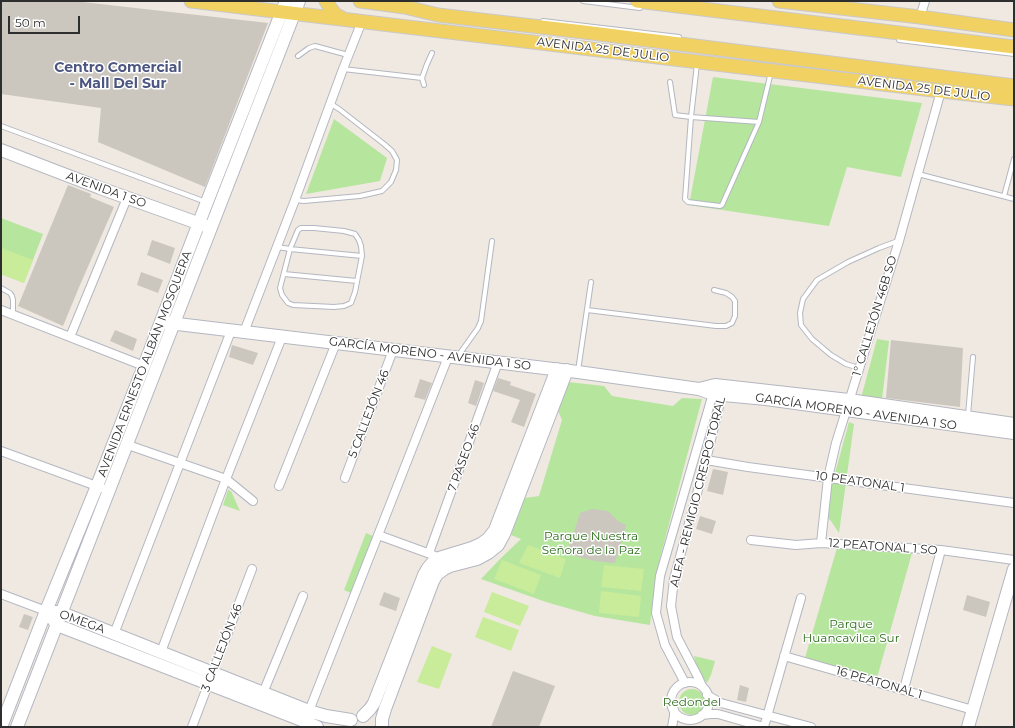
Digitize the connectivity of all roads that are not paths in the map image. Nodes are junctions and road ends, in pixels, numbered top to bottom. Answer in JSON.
{"nodes":[{"id":1,"x":192,"y":1,"type":"edge"},
{"id":2,"x":268,"y":1,"type":"edge"},
{"id":3,"x":326,"y":1,"type":"edge"},
{"id":4,"x":360,"y":1,"type":"edge"},
{"id":5,"x":583,"y":1,"type":"edge"},
{"id":6,"x":779,"y":1,"type":"edge"},
{"id":7,"x":925,"y":1,"type":"edge"},
{"id":8,"x":641,"y":5,"type":"edge"},
{"id":9,"x":400,"y":6,"type":"junction"},
{"id":10,"x":291,"y":7,"type":"edge"},
{"id":11,"x":253,"y":8,"type":"junction"},
{"id":12,"x":432,"y":8,"type":"dead end"},
{"id":13,"x":895,"y":14,"type":"junction"},
{"id":14,"x":920,"y":17,"type":"junction"},
{"id":15,"x":343,"y":19,"type":"junction"},
{"id":16,"x":537,"y":20,"type":"dead end"},
{"id":17,"x":362,"y":21,"type":"junction"},
{"id":18,"x":826,"y":24,"type":"junction"},
{"id":19,"x":800,"y":26,"type":"dead end"},
{"id":20,"x":1014,"y":30,"type":"edge"},
{"id":21,"x":584,"y":32,"type":"junction"},
{"id":22,"x":680,"y":38,"type":"dead end"},
{"id":23,"x":896,"y":39,"type":"dead end"},
{"id":24,"x":1014,"y":47,"type":"edge"},
{"id":25,"x":618,"y":52,"type":"junction"},
{"id":26,"x":432,"y":53,"type":"dead end"},
{"id":27,"x":1014,"y":54,"type":"edge"},
{"id":28,"x":349,"y":55,"type":"junction"},
{"id":29,"x":298,"y":56,"type":"dead end"},
{"id":30,"x":697,"y":62,"type":"junction"},
{"id":31,"x":343,"y":69,"type":"junction"},
{"id":32,"x":772,"y":70,"type":"junction"},
{"id":33,"x":917,"y":74,"type":"junction"},
{"id":34,"x":422,"y":78,"type":"junction"},
{"id":35,"x":846,"y":80,"type":"junction"},
{"id":36,"x":670,"y":82,"type":"dead end"},
{"id":37,"x":424,"y":85,"type":"dead end"},
{"id":38,"x":1014,"y":86,"type":"edge"},
{"id":39,"x":941,"y":91,"type":"junction"},
{"id":40,"x":1014,"y":99,"type":"edge"},
{"id":41,"x":331,"y":104,"type":"junction"},
{"id":42,"x":691,"y":117,"type":"junction"},
{"id":43,"x":759,"y":122,"type":"junction"},
{"id":44,"x":1,"y":126,"type":"edge"},
{"id":45,"x":1,"y":150,"type":"edge"},
{"id":46,"x":1014,"y":160,"type":"edge"},
{"id":47,"x":917,"y":174,"type":"junction"},
{"id":48,"x":1004,"y":196,"type":"junction"},
{"id":49,"x":127,"y":198,"type":"junction"},
{"id":50,"x":1014,"y":199,"type":"edge"},
{"id":51,"x":295,"y":200,"type":"junction"},
{"id":52,"x":207,"y":202,"type":"junction"},
{"id":53,"x":199,"y":223,"type":"junction"},
{"id":54,"x":212,"y":228,"type":"junction"},
{"id":55,"x":899,"y":240,"type":"junction"},
{"id":56,"x":492,"y":241,"type":"dead end"},
{"id":57,"x":277,"y":247,"type":"junction"},
{"id":58,"x":290,"y":249,"type":"junction"},
{"id":59,"x":362,"y":256,"type":"junction"},
{"id":60,"x":284,"y":274,"type":"junction"},
{"id":61,"x":357,"y":281,"type":"junction"},
{"id":62,"x":591,"y":282,"type":"dead end"},
{"id":63,"x":1,"y":288,"type":"edge"},
{"id":64,"x":714,"y":290,"type":"dead end"},
{"id":65,"x":1,"y":310,"type":"edge"},
{"id":66,"x":587,"y":310,"type":"junction"},
{"id":67,"x":13,"y":315,"type":"junction"},
{"id":68,"x":161,"y":322,"type":"junction"},
{"id":69,"x":174,"y":324,"type":"junction"},
{"id":70,"x":231,"y":331,"type":"junction"},
{"id":71,"x":244,"y":332,"type":"junction"},
{"id":72,"x":70,"y":337,"type":"junction"},
{"id":73,"x":282,"y":337,"type":"junction"},
{"id":74,"x":336,"y":343,"type":"junction"},
{"id":75,"x":393,"y":350,"type":"junction"},
{"id":76,"x":973,"y":356,"type":"dead end"},
{"id":77,"x":453,"y":357,"type":"junction"},
{"id":78,"x":498,"y":362,"type":"junction"},
{"id":79,"x":144,"y":366,"type":"junction"},
{"id":80,"x":859,"y":368,"type":"junction"},
{"id":81,"x":568,"y":370,"type":"junction"},
{"id":82,"x":718,"y":390,"type":"junction"},
{"id":83,"x":847,"y":405,"type":"junction"},
{"id":84,"x":967,"y":417,"type":"junction"},
{"id":85,"x":1014,"y":424,"type":"edge"},
{"id":86,"x":1014,"y":433,"type":"edge"},
{"id":87,"x":128,"y":444,"type":"junction"},
{"id":88,"x":1,"y":451,"type":"edge"},
{"id":89,"x":706,"y":460,"type":"junction"},
{"id":90,"x":180,"y":462,"type":"junction"},
{"id":91,"x":345,"y":478,"type":"dead end"},
{"id":92,"x":828,"y":478,"type":"junction"},
{"id":93,"x":226,"y":479,"type":"junction"},
{"id":94,"x":98,"y":486,"type":"junction"},
{"id":95,"x":279,"y":486,"type":"dead end"},
{"id":96,"x":110,"y":490,"type":"junction"},
{"id":97,"x":254,"y":501,"type":"dead end"},
{"id":98,"x":1014,"y":503,"type":"edge"},
{"id":99,"x":378,"y":535,"type":"junction"},
{"id":100,"x":751,"y":540,"type":"dead end"},
{"id":101,"x":821,"y":543,"type":"junction"},
{"id":102,"x":941,"y":550,"type":"junction"},
{"id":103,"x":434,"y":555,"type":"junction"},
{"id":104,"x":1014,"y":560,"type":"edge"},
{"id":105,"x":1014,"y":569,"type":"edge"},
{"id":106,"x":252,"y":570,"type":"dead end"},
{"id":107,"x":1,"y":594,"type":"edge"},
{"id":108,"x":303,"y":596,"type":"dead end"},
{"id":109,"x":801,"y":598,"type":"dead end"},
{"id":110,"x":46,"y":611,"type":"junction"},
{"id":111,"x":62,"y":613,"type":"junction"},
{"id":112,"x":57,"y":625,"type":"junction"},
{"id":113,"x":114,"y":634,"type":"junction"},
{"id":114,"x":161,"y":652,"type":"junction"},
{"id":115,"x":784,"y":656,"type":"junction"},
{"id":116,"x":210,"y":678,"type":"junction"},
{"id":117,"x":685,"y":683,"type":"junction"},
{"id":118,"x":702,"y":686,"type":"junction"},
{"id":119,"x":904,"y":690,"type":"junction"},
{"id":120,"x":263,"y":693,"type":"junction"},
{"id":121,"x":708,"y":695,"type":"junction"},
{"id":122,"x":674,"y":710,"type":"junction"},
{"id":123,"x":974,"y":710,"type":"junction"},
{"id":124,"x":309,"y":711,"type":"junction"},
{"id":125,"x":768,"y":715,"type":"junction"},
{"id":126,"x":363,"y":716,"type":"junction"},
{"id":127,"x":700,"y":716,"type":"junction"},
{"id":128,"x":348,"y":723,"type":"edge"},
{"id":129,"x":792,"y":724,"type":"edge"},
{"id":130,"x":1,"y":727,"type":"edge"},
{"id":131,"x":17,"y":727,"type":"edge"},
{"id":132,"x":192,"y":727,"type":"edge"},
{"id":133,"x":317,"y":727,"type":"edge"},
{"id":134,"x":380,"y":727,"type":"edge"},
{"id":135,"x":672,"y":727,"type":"edge"},
{"id":136,"x":688,"y":727,"type":"edge"},
{"id":137,"x":764,"y":727,"type":"edge"},
{"id":138,"x":811,"y":727,"type":"edge"},
{"id":139,"x":968,"y":727,"type":"edge"}],
"edges":[{"from":1,"to":11,"type":"main road","name":"AVENIDA 25 DE JULIO"},
{"from":2,"to":11,"type":"main road"},
{"from":3,"to":15,"type":"main road"},
{"from":4,"to":9,"type":"main road","name":"AVENIDA 25 DE JULIO"},
{"from":5,"to":8,"type":"lane"},
{"from":6,"to":13,"type":"main road"},
{"from":7,"to":14,"type":"street"},
{"from":8,"to":18,"type":"main road"},
{"from":9,"to":12,"type":"lane","name":"AVENIDA 25 DE JULIO"},
{"from":9,"to":21,"type":"main road","name":"AVENIDA 25 DE JULIO"},
{"from":10,"to":11,"type":"main road","name":"AVENIDA 25 DE JULIO"},
{"from":10,"to":15,"type":"main road","name":"AVENIDA 25 DE JULIO"},
{"from":10,"to":52,"type":"street","name":"AVENIDA ERNESTO ALBÁN MOSQUERA"},
{"from":10,"to":54,"type":"street","name":"AVENIDA ERNESTO ALBÁN MOSQUERA"},
{"from":13,"to":14,"type":"main road"},
{"from":13,"to":18,"type":"main road"},
{"from":14,"to":20,"type":"main road"},
{"from":15,"to":17,"type":"main road","name":"AVENIDA 25 DE JULIO"},
{"from":16,"to":22,"type":"lane","name":"AVENIDA 25 DE JULIO"},
{"from":17,"to":25,"type":"main road","name":"AVENIDA 25 DE JULIO"},
{"from":17,"to":28,"type":"street"},
{"from":18,"to":19,"type":"lane"},
{"from":18,"to":24,"type":"main road"},
{"from":21,"to":25,"type":"main road"},
{"from":21,"to":33,"type":"main road","name":"AVENIDA 25 DE JULIO"},
{"from":23,"to":27,"type":"lane"},
{"from":25,"to":30,"type":"main road","name":"AVENIDA 25 DE JULIO"},
{"from":26,"to":34,"type":"lane"},
{"from":28,"to":29,"type":"lane"},
{"from":28,"to":31,"type":"street"},
{"from":30,"to":32,"type":"main road","name":"AVENIDA 25 DE JULIO"},
{"from":30,"to":42,"type":"lane"},
{"from":31,"to":34,"type":"lane"},
{"from":31,"to":41,"type":"street"},
{"from":32,"to":35,"type":"main road","name":"AVENIDA 25 DE JULIO"},
{"from":32,"to":43,"type":"lane"},
{"from":33,"to":35,"type":"main road"},
{"from":33,"to":38,"type":"main road","name":"AVENIDA 25 DE JULIO"},
{"from":34,"to":37,"type":"lane"},
{"from":35,"to":39,"type":"main road","name":"AVENIDA 25 DE JULIO"},
{"from":36,"to":42,"type":"lane"},
{"from":39,"to":40,"type":"main road","name":"AVENIDA 25 DE JULIO"},
{"from":39,"to":47,"type":"street","name":"1° CALLEJÓN 46B SO"},
{"from":41,"to":51,"type":"street"},
{"from":41,"to":51,"type":"lane"},
{"from":42,"to":43,"type":"lane"},
{"from":42,"to":43,"type":"lane"},
{"from":44,"to":52,"type":"lane"},
{"from":45,"to":49,"type":"street","name":"AVENIDA 1 SO"},
{"from":46,"to":48,"type":"lane"},
{"from":47,"to":48,"type":"lane"},
{"from":47,"to":55,"type":"street","name":"1° CALLEJÓN 46B SO"},
{"from":48,"to":50,"type":"lane"},
{"from":49,"to":53,"type":"street","name":"AVENIDA 1 SO"},
{"from":49,"to":72,"type":"street"},
{"from":51,"to":57,"type":"street"},
{"from":52,"to":53,"type":"street","name":"AVENIDA ERNESTO ALBÁN MOSQUERA"},
{"from":53,"to":54,"type":"street","name":"AVENIDA 1 SO"},
{"from":53,"to":68,"type":"street","name":"AVENIDA ERNESTO ALBÁN MOSQUERA"},
{"from":54,"to":69,"type":"street","name":"AVENIDA ERNESTO ALBÁN MOSQUERA"},
{"from":55,"to":80,"type":"street","name":"1° CALLEJÓN 46B SO"},
{"from":55,"to":80,"type":"lane"},
{"from":56,"to":77,"type":"lane"},
{"from":57,"to":58,"type":"lane"},
{"from":57,"to":71,"type":"street"},
{"from":58,"to":59,"type":"lane"},
{"from":58,"to":59,"type":"lane"},
{"from":58,"to":60,"type":"lane"},
{"from":59,"to":61,"type":"lane"},
{"from":60,"to":61,"type":"lane"},
{"from":60,"to":61,"type":"lane"},
{"from":62,"to":66,"type":"lane"},
{"from":63,"to":67,"type":"lane"},
{"from":64,"to":66,"type":"lane"},
{"from":65,"to":67,"type":"street"},
{"from":66,"to":81,"type":"lane"},
{"from":67,"to":72,"type":"street"},
{"from":68,"to":69,"type":"street","name":"GARCÍA MORENO - AVENIDA 1 SO"},
{"from":68,"to":79,"type":"street","name":"AVENIDA ERNESTO ALBÁN MOSQUERA"},
{"from":69,"to":70,"type":"street","name":"GARCÍA MORENO - AVENIDA 1 SO"},
{"from":69,"to":87,"type":"street","name":"AVENIDA ERNESTO ALBÁN MOSQUERA"},
{"from":70,"to":71,"type":"street","name":"GARCÍA MORENO - AVENIDA 1 SO"},
{"from":70,"to":90,"type":"street"},
{"from":71,"to":73,"type":"street","name":"GARCÍA MORENO - AVENIDA 1 SO"},
{"from":72,"to":79,"type":"street"},
{"from":73,"to":74,"type":"street","name":"GARCÍA MORENO - AVENIDA 1 SO"},
{"from":73,"to":93,"type":"street"},
{"from":74,"to":75,"type":"street","name":"GARCÍA MORENO - AVENIDA 1 SO"},
{"from":74,"to":95,"type":"street"},
{"from":75,"to":77,"type":"street","name":"GARCÍA MORENO - AVENIDA 1 SO"},
{"from":75,"to":91,"type":"street","name":"5 CALLEJÓN 46"},
{"from":76,"to":84,"type":"lane"},
{"from":77,"to":78,"type":"street","name":"GARCÍA MORENO - AVENIDA 1 SO"},
{"from":77,"to":99,"type":"street"},
{"from":78,"to":81,"type":"street","name":"GARCÍA MORENO - AVENIDA 1 SO"},
{"from":78,"to":103,"type":"street","name":"7 PASEO 46"},
{"from":79,"to":94,"type":"street","name":"AVENIDA ERNESTO ALBÁN MOSQUERA"},
{"from":80,"to":83,"type":"street","name":"1° CALLEJÓN 46B SO"},
{"from":81,"to":82,"type":"street","name":"GARCÍA MORENO - AVENIDA 1 SO"},
{"from":81,"to":103,"type":"street"},
{"from":81,"to":134,"type":"street"},
{"from":82,"to":83,"type":"street","name":"GARCÍA MORENO - AVENIDA 1 SO"},
{"from":82,"to":89,"type":"street","name":"ALFA - REMIGIO CRESPO TORAL"},
{"from":82,"to":117,"type":"street","name":"ALFA - REMIGIO CRESPO TORAL"},
{"from":83,"to":84,"type":"street","name":"GARCÍA MORENO - AVENIDA 1 SO"},
{"from":83,"to":86,"type":"street","name":"GARCÍA MORENO - AVENIDA 1 SO"},
{"from":83,"to":92,"type":"street","name":"1° CALLEJÓN 46B SO"},
{"from":84,"to":85,"type":"street","name":"GARCÍA MORENO - AVENIDA 1 SO"},
{"from":87,"to":90,"type":"street"},
{"from":87,"to":96,"type":"street","name":"AVENIDA ERNESTO ALBÁN MOSQUERA"},
{"from":88,"to":94,"type":"street"},
{"from":89,"to":92,"type":"street","name":"10 PEATONAL 1"},
{"from":89,"to":118,"type":"street","name":"ALFA - REMIGIO CRESPO TORAL"},
{"from":90,"to":93,"type":"street"},
{"from":90,"to":113,"type":"street"},
{"from":92,"to":98,"type":"street","name":"10 PEATONAL 1"},
{"from":92,"to":101,"type":"street","name":"1° CALLEJÓN 46B SO"},
{"from":93,"to":97,"type":"street"},
{"from":93,"to":114,"type":"street"},
{"from":94,"to":96,"type":"street"},
{"from":94,"to":110,"type":"street","name":"AVENIDA ERNESTO ALBÁN MOSQUERA"},
{"from":96,"to":111,"type":"street","name":"AVENIDA ERNESTO ALBÁN MOSQUERA"},
{"from":99,"to":103,"type":"street"},
{"from":99,"to":124,"type":"street"},
{"from":100,"to":101,"type":"street","name":"12 PEATONAL 1 SO"},
{"from":101,"to":102,"type":"street","name":"12 PEATONAL 1 SO"},
{"from":102,"to":104,"type":"street","name":"12 PEATONAL 1 SO"},
{"from":102,"to":119,"type":"street"},
{"from":103,"to":126,"type":"street"},
{"from":105,"to":123,"type":"street"},
{"from":106,"to":116,"type":"street","name":"3 CALLEJÓN 46"},
{"from":107,"to":110,"type":"street"},
{"from":108,"to":120,"type":"street"},
{"from":109,"to":115,"type":"street"},
{"from":110,"to":111,"type":"street","name":"OMEGA"},
{"from":110,"to":112,"type":"street","name":"OMEGA"},
{"from":110,"to":130,"type":"street","name":"AVENIDA ERNESTO ALBÁN MOSQUERA"},
{"from":111,"to":112,"type":"street","name":"AVENIDA ERNESTO ALBÁN MOSQUERA"},
{"from":111,"to":113,"type":"street","name":"OMEGA"},
{"from":112,"to":116,"type":"street","name":"OMEGA"},
{"from":112,"to":131,"type":"street","name":"AVENIDA ERNESTO ALBÁN MOSQUERA"},
{"from":113,"to":114,"type":"street","name":"OMEGA"},
{"from":114,"to":116,"type":"street","name":"OMEGA"},
{"from":115,"to":119,"type":"street","name":"16 PEATONAL 1"},
{"from":115,"to":125,"type":"street"},
{"from":116,"to":120,"type":"street","name":"OMEGA"},
{"from":116,"to":132,"type":"street","name":"3 CALLEJÓN 46"},
{"from":116,"to":133,"type":"street","name":"OMEGA"},
{"from":117,"to":118,"type":"street"},
{"from":117,"to":122,"type":"street"},
{"from":118,"to":121,"type":"street"},
{"from":119,"to":123,"type":"street","name":"16 PEATONAL 1"},
{"from":120,"to":124,"type":"street","name":"OMEGA"},
{"from":121,"to":125,"type":"street"},
{"from":121,"to":127,"type":"street"},
{"from":122,"to":127,"type":"street"},
{"from":122,"to":135,"type":"street"},
{"from":123,"to":139,"type":"street"},
{"from":124,"to":128,"type":"street","name":"OMEGA"},
{"from":125,"to":129,"type":"street"},
{"from":125,"to":137,"type":"street"},
{"from":126,"to":128,"type":"street"},
{"from":126,"to":134,"type":"street"},
{"from":127,"to":136,"type":"street"},
{"from":127,"to":137,"type":"street"},
{"from":129,"to":138,"type":"street"}]}
